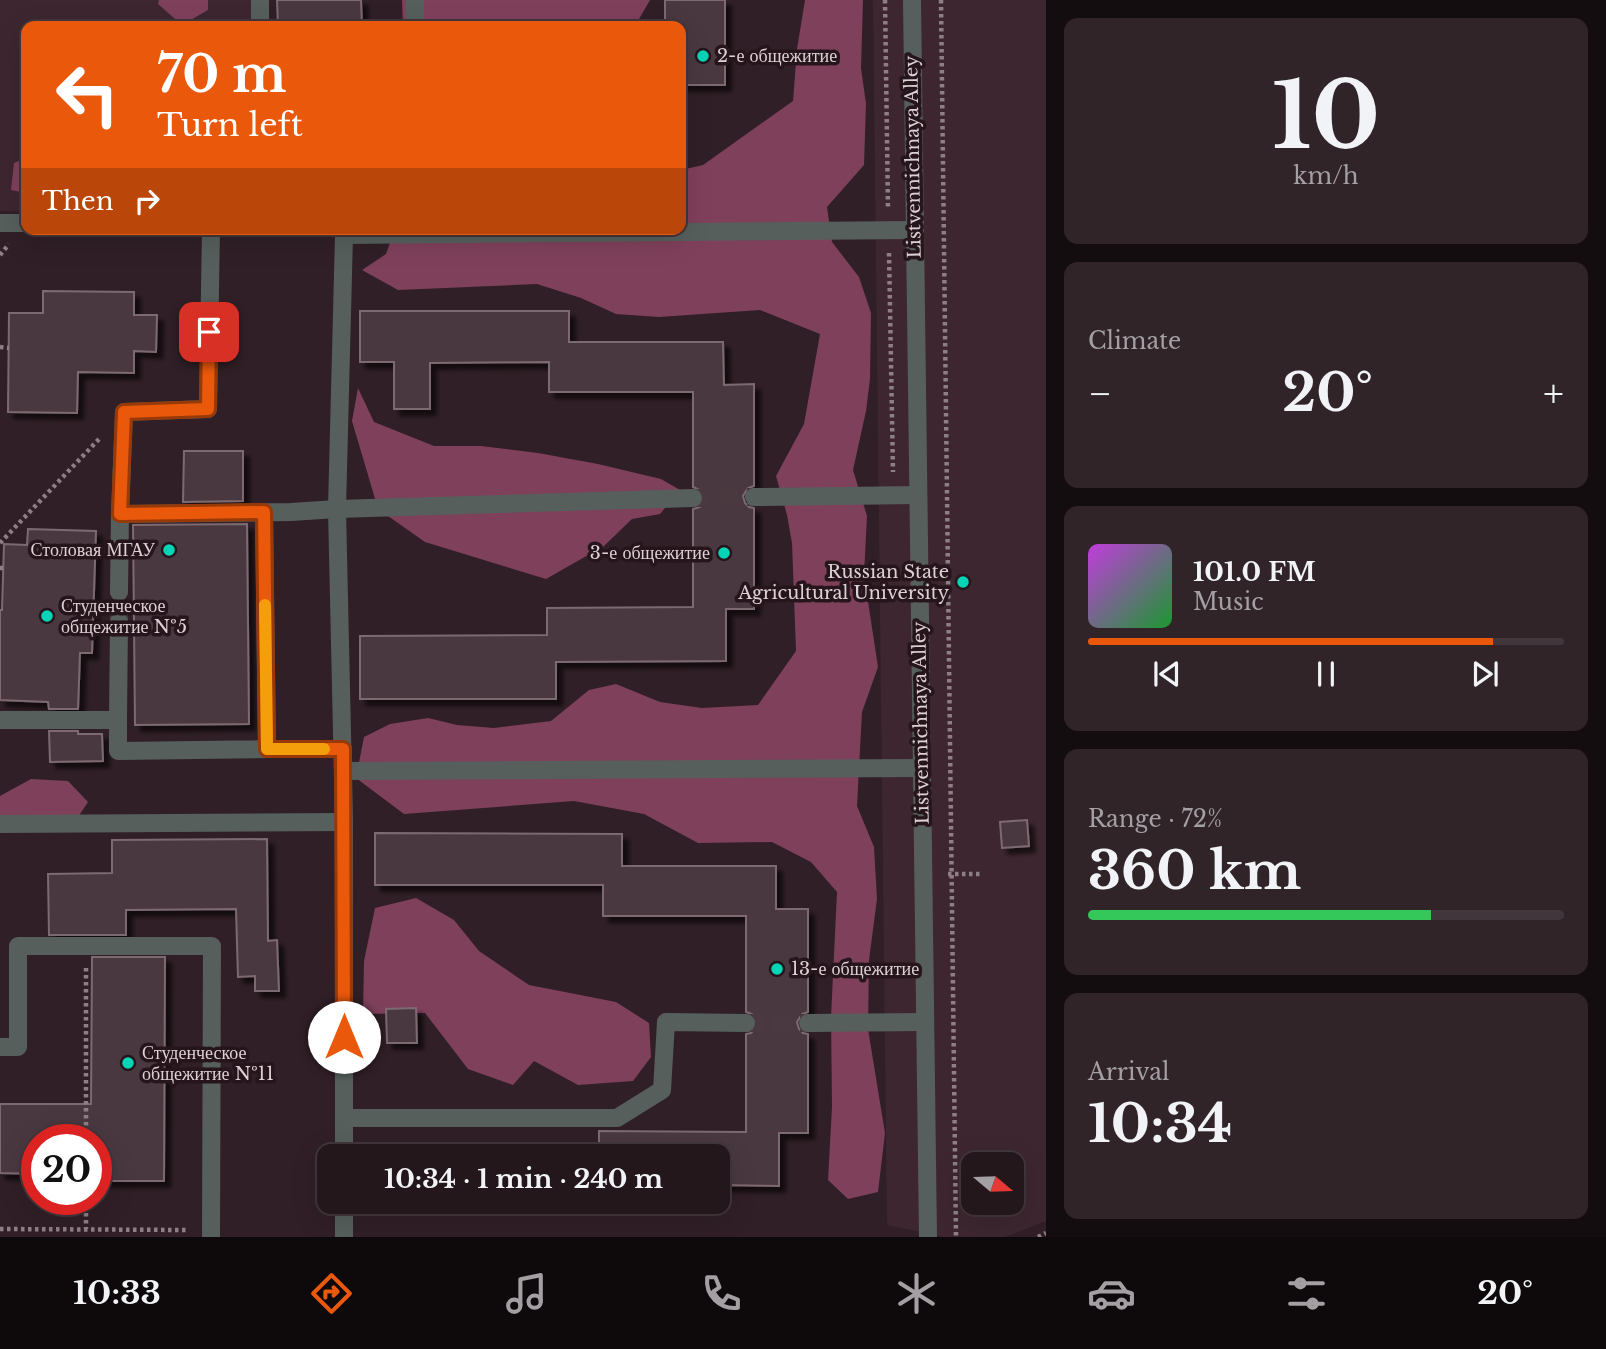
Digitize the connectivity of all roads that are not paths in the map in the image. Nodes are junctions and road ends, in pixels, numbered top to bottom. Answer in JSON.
{"nodes":[{"id":1,"x":260,"y":0,"type":"edge"},
{"id":2,"x":415,"y":0,"type":"edge"},
{"id":3,"x":912,"y":0,"type":"edge"},
{"id":4,"x":260,"y":21,"type":"edge"},
{"id":5,"x":415,"y":21,"type":"edge"},
{"id":6,"x":0,"y":223,"type":"edge"},
{"id":7,"x":21,"y":223,"type":"edge"},
{"id":8,"x":914,"y":230,"type":"junction"},
{"id":9,"x":686,"y":231,"type":"edge"},
{"id":10,"x":211,"y":235,"type":"edge"},
{"id":11,"x":343,"y":235,"type":"edge"},
{"id":12,"x":918,"y":495,"type":"junction"},
{"id":13,"x":754,"y":497,"type":"tunnel mouth"},
{"id":14,"x":693,"y":498,"type":"tunnel mouth"},
{"id":15,"x":337,"y":509,"type":"junction"},
{"id":16,"x":264,"y":512,"type":"junction"},
{"id":17,"x":120,"y":514,"type":"junction"},
{"id":18,"x":119,"y":592,"type":"tunnel mouth"},
{"id":19,"x":119,"y":622,"type":"tunnel mouth"},
{"id":20,"x":0,"y":720,"type":"edge"},
{"id":21,"x":118,"y":720,"type":"junction"},
{"id":22,"x":267,"y":749,"type":"junction"},
{"id":23,"x":343,"y":749,"type":"junction"},
{"id":24,"x":922,"y":768,"type":"junction"},
{"id":25,"x":343,"y":771,"type":"junction"},
{"id":26,"x":344,"y":822,"type":"junction"},
{"id":27,"x":0,"y":824,"type":"edge"},
{"id":28,"x":924,"y":1022,"type":"junction"},
{"id":29,"x":746,"y":1023,"type":"tunnel mouth"},
{"id":30,"x":808,"y":1023,"type":"tunnel mouth"},
{"id":31,"x":0,"y":1047,"type":"edge"},
{"id":32,"x":344,"y":1118,"type":"junction"},
{"id":33,"x":344,"y":1144,"type":"edge"},
{"id":34,"x":344,"y":1214,"type":"edge"},
{"id":35,"x":212,"y":1233,"type":"edge"},
{"id":36,"x":344,"y":1237,"type":"edge"},
{"id":37,"x":928,"y":1237,"type":"edge"}],
"edges":[{"from":1,"to":4,"type":"street"},
{"from":2,"to":5,"type":"street"},
{"from":3,"to":8,"type":"street","name":"Listvennichnaya Alley"},
{"from":6,"to":7,"type":"street"},
{"from":8,"to":9,"type":"street"},
{"from":8,"to":12,"type":"street","name":"Listvennichnaya Alley"},
{"from":10,"to":17,"type":"street"},
{"from":11,"to":15,"type":"street"},
{"from":12,"to":13,"type":"street"},
{"from":12,"to":24,"type":"street","name":"Listvennichnaya Alley"},
{"from":14,"to":15,"type":"street"},
{"from":15,"to":16,"type":"street"},
{"from":15,"to":23,"type":"street"},
{"from":16,"to":17,"type":"street"},
{"from":16,"to":22,"type":"street"},
{"from":17,"to":18,"type":"street"},
{"from":19,"to":21,"type":"street"},
{"from":20,"to":21,"type":"street"},
{"from":21,"to":22,"type":"street"},
{"from":22,"to":23,"type":"street"},
{"from":23,"to":25,"type":"street"},
{"from":24,"to":25,"type":"street"},
{"from":24,"to":28,"type":"street","name":"Listvennichnaya Alley"},
{"from":25,"to":26,"type":"street"},
{"from":26,"to":27,"type":"street"},
{"from":26,"to":32,"type":"street"},
{"from":28,"to":30,"type":"street"},
{"from":28,"to":37,"type":"street","name":"Listvennichnaya Alley"},
{"from":29,"to":32,"type":"street"},
{"from":31,"to":35,"type":"street"},
{"from":32,"to":33,"type":"street"},
{"from":34,"to":36,"type":"street"}]}
